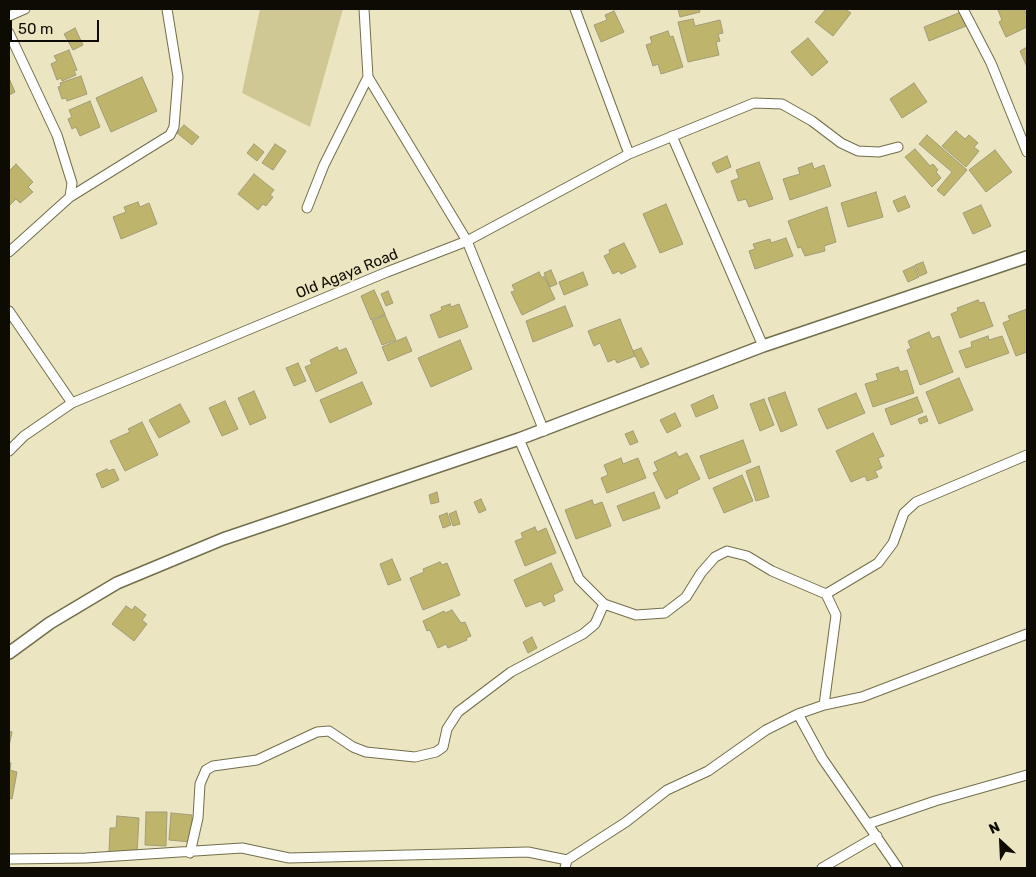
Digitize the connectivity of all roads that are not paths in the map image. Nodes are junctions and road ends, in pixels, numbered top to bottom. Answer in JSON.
{"nodes":[{"id":1,"x":25,"y":9,"type":"edge"},
{"id":2,"x":167,"y":9,"type":"edge"},
{"id":3,"x":364,"y":9,"type":"edge"},
{"id":4,"x":575,"y":9,"type":"edge"},
{"id":5,"x":963,"y":9,"type":"edge"},
{"id":6,"x":9,"y":16,"type":"edge"},
{"id":7,"x":9,"y":33,"type":"edge"},
{"id":8,"x":368,"y":77,"type":"junction"},
{"id":9,"x":672,"y":136,"type":"junction"},
{"id":10,"x":898,"y":147,"type":"dead end"},
{"id":11,"x":1027,"y":152,"type":"edge"},
{"id":12,"x":629,"y":154,"type":"junction"},
{"id":13,"x":70,"y":197,"type":"junction"},
{"id":14,"x":307,"y":208,"type":"dead end"},
{"id":15,"x":467,"y":241,"type":"junction"},
{"id":16,"x":9,"y":252,"type":"edge"},
{"id":17,"x":1027,"y":257,"type":"edge"},
{"id":18,"x":9,"y":311,"type":"edge"},
{"id":19,"x":763,"y":346,"type":"junction"},
{"id":20,"x":72,"y":403,"type":"junction"},
{"id":21,"x":544,"y":430,"type":"junction"},
{"id":22,"x":519,"y":439,"type":"junction"},
{"id":23,"x":9,"y":451,"type":"edge"},
{"id":24,"x":1027,"y":455,"type":"edge"},
{"id":25,"x":826,"y":594,"type":"junction"},
{"id":26,"x":604,"y":604,"type":"junction"},
{"id":27,"x":1027,"y":634,"type":"edge"},
{"id":28,"x":9,"y":653,"type":"edge"},
{"id":29,"x":824,"y":705,"type":"junction"},
{"id":30,"x":798,"y":714,"type":"junction"},
{"id":31,"x":1027,"y":775,"type":"edge"},
{"id":32,"x":868,"y":824,"type":"junction"},
{"id":33,"x":877,"y":836,"type":"junction"},
{"id":34,"x":190,"y":852,"type":"junction"},
{"id":35,"x":9,"y":859,"type":"edge"},
{"id":36,"x":566,"y":864,"type":"edge"},
{"id":37,"x":822,"y":868,"type":"edge"},
{"id":38,"x":898,"y":868,"type":"edge"}],
"edges":[{"from":1,"to":6,"type":"street"},
{"from":2,"to":13,"type":"street"},
{"from":3,"to":8,"type":"street"},
{"from":4,"to":12,"type":"street"},
{"from":5,"to":11,"type":"street"},
{"from":7,"to":13,"type":"street"},
{"from":8,"to":14,"type":"street"},
{"from":8,"to":15,"type":"street"},
{"from":9,"to":10,"type":"street","name":"Old Agaya Road"},
{"from":9,"to":12,"type":"street","name":"Old Agaya Road"},
{"from":9,"to":19,"type":"street"},
{"from":12,"to":15,"type":"street","name":"Old Agaya Road"},
{"from":13,"to":16,"type":"street"},
{"from":15,"to":20,"type":"street","name":"Old Agaya Road"},
{"from":15,"to":21,"type":"street"},
{"from":17,"to":19,"type":"street"},
{"from":18,"to":20,"type":"street"},
{"from":19,"to":21,"type":"street"},
{"from":20,"to":23,"type":"street","name":"Old Agaya Road"},
{"from":21,"to":22,"type":"street"},
{"from":22,"to":26,"type":"street"},
{"from":22,"to":28,"type":"street"},
{"from":24,"to":25,"type":"street"},
{"from":25,"to":26,"type":"street"},
{"from":25,"to":29,"type":"street"},
{"from":26,"to":34,"type":"street"},
{"from":27,"to":29,"type":"street"},
{"from":29,"to":30,"type":"street"},
{"from":30,"to":32,"type":"street"},
{"from":30,"to":36,"type":"street"},
{"from":31,"to":32,"type":"street"},
{"from":32,"to":33,"type":"street"},
{"from":33,"to":37,"type":"street"},
{"from":33,"to":38,"type":"street"},
{"from":34,"to":35,"type":"street"},
{"from":34,"to":36,"type":"street"}]}
